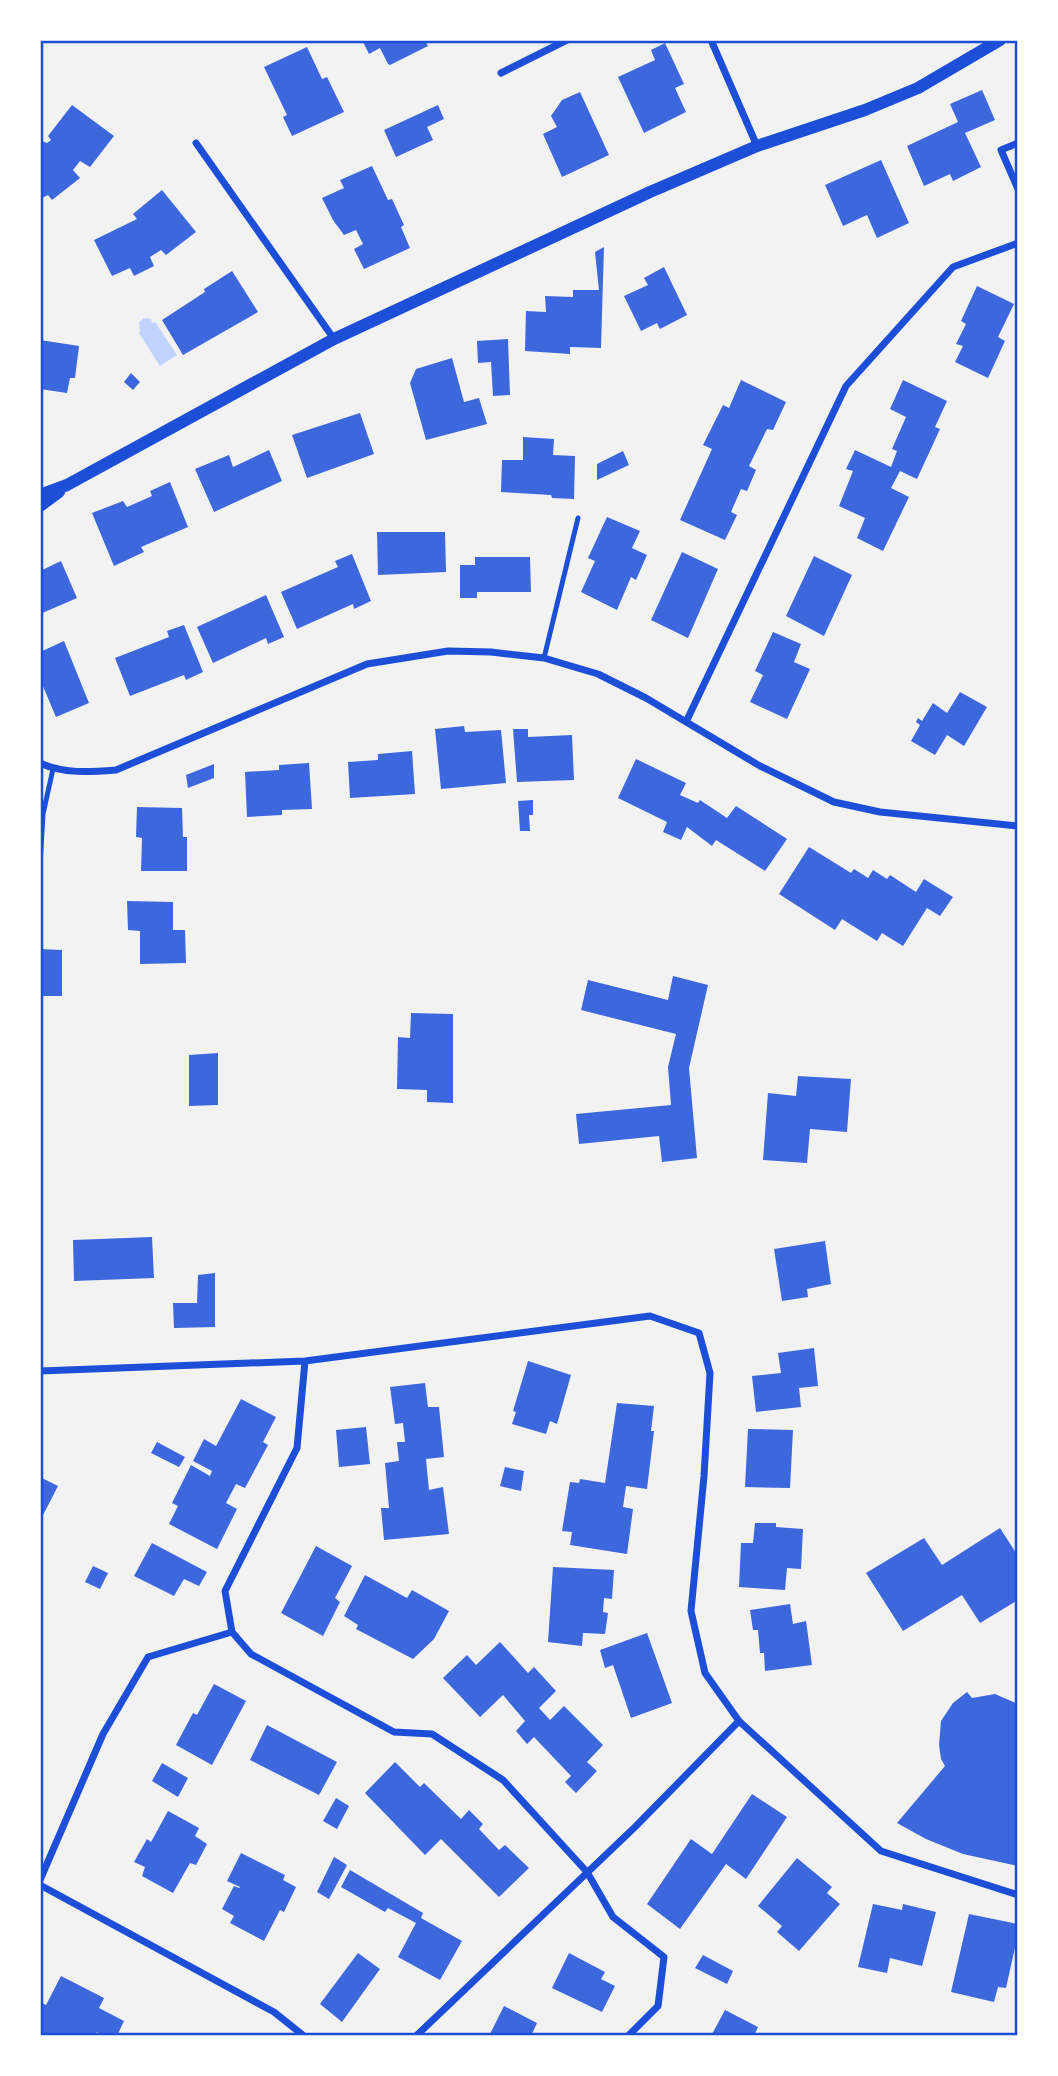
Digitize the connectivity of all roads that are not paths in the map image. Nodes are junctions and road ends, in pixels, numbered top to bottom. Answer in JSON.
{"nodes":[{"id":1,"x":567,"y":40,"type":"edge"},
{"id":2,"x":711,"y":40,"type":"edge"},
{"id":3,"x":1000,"y":40,"type":"edge"},
{"id":4,"x":501,"y":73,"type":"dead end"},
{"id":5,"x":196,"y":143,"type":"dead end"},
{"id":6,"x":1018,"y":144,"type":"edge"},
{"id":7,"x":757,"y":146,"type":"junction"},
{"id":8,"x":1018,"y":189,"type":"edge"},
{"id":9,"x":1018,"y":243,"type":"edge"},
{"id":10,"x":334,"y":339,"type":"junction"},
{"id":11,"x":67,"y":485,"type":"junction"},
{"id":12,"x":40,"y":495,"type":"edge"},
{"id":13,"x":40,"y":506,"type":"edge"},
{"id":14,"x":578,"y":518,"type":"dead end"},
{"id":15,"x":544,"y":658,"type":"junction"},
{"id":16,"x":686,"y":722,"type":"junction"},
{"id":17,"x":40,"y":763,"type":"edge"},
{"id":18,"x":53,"y":769,"type":"junction"},
{"id":19,"x":1018,"y":826,"type":"edge"},
{"id":20,"x":40,"y":864,"type":"edge"},
{"id":21,"x":305,"y":1361,"type":"junction"},
{"id":22,"x":40,"y":1371,"type":"edge"},
{"id":23,"x":232,"y":1632,"type":"junction"},
{"id":24,"x":739,"y":1721,"type":"junction"},
{"id":25,"x":587,"y":1872,"type":"junction"},
{"id":26,"x":40,"y":1880,"type":"edge"},
{"id":27,"x":40,"y":1885,"type":"edge"},
{"id":28,"x":1018,"y":1895,"type":"edge"},
{"id":29,"x":304,"y":2036,"type":"edge"},
{"id":30,"x":416,"y":2036,"type":"edge"},
{"id":31,"x":628,"y":2036,"type":"edge"}],
"edges":[{"from":1,"to":4,"type":"street"},
{"from":2,"to":7,"type":"street"},
{"from":3,"to":7,"type":"street"},
{"from":5,"to":10,"type":"street"},
{"from":6,"to":8,"type":"street"},
{"from":7,"to":10,"type":"street"},
{"from":9,"to":16,"type":"street"},
{"from":10,"to":11,"type":"street"},
{"from":11,"to":12,"type":"street"},
{"from":11,"to":13,"type":"street"},
{"from":14,"to":15,"type":"lane"},
{"from":15,"to":16,"type":"street"},
{"from":15,"to":18,"type":"street"},
{"from":16,"to":19,"type":"street"},
{"from":17,"to":18,"type":"street"},
{"from":18,"to":20,"type":"lane"},
{"from":21,"to":22,"type":"street"},
{"from":21,"to":23,"type":"street"},
{"from":21,"to":24,"type":"street"},
{"from":23,"to":25,"type":"street"},
{"from":23,"to":26,"type":"street"},
{"from":24,"to":25,"type":"street"},
{"from":24,"to":28,"type":"street"},
{"from":25,"to":30,"type":"street"},
{"from":25,"to":31,"type":"street"},
{"from":27,"to":29,"type":"street"}]}
